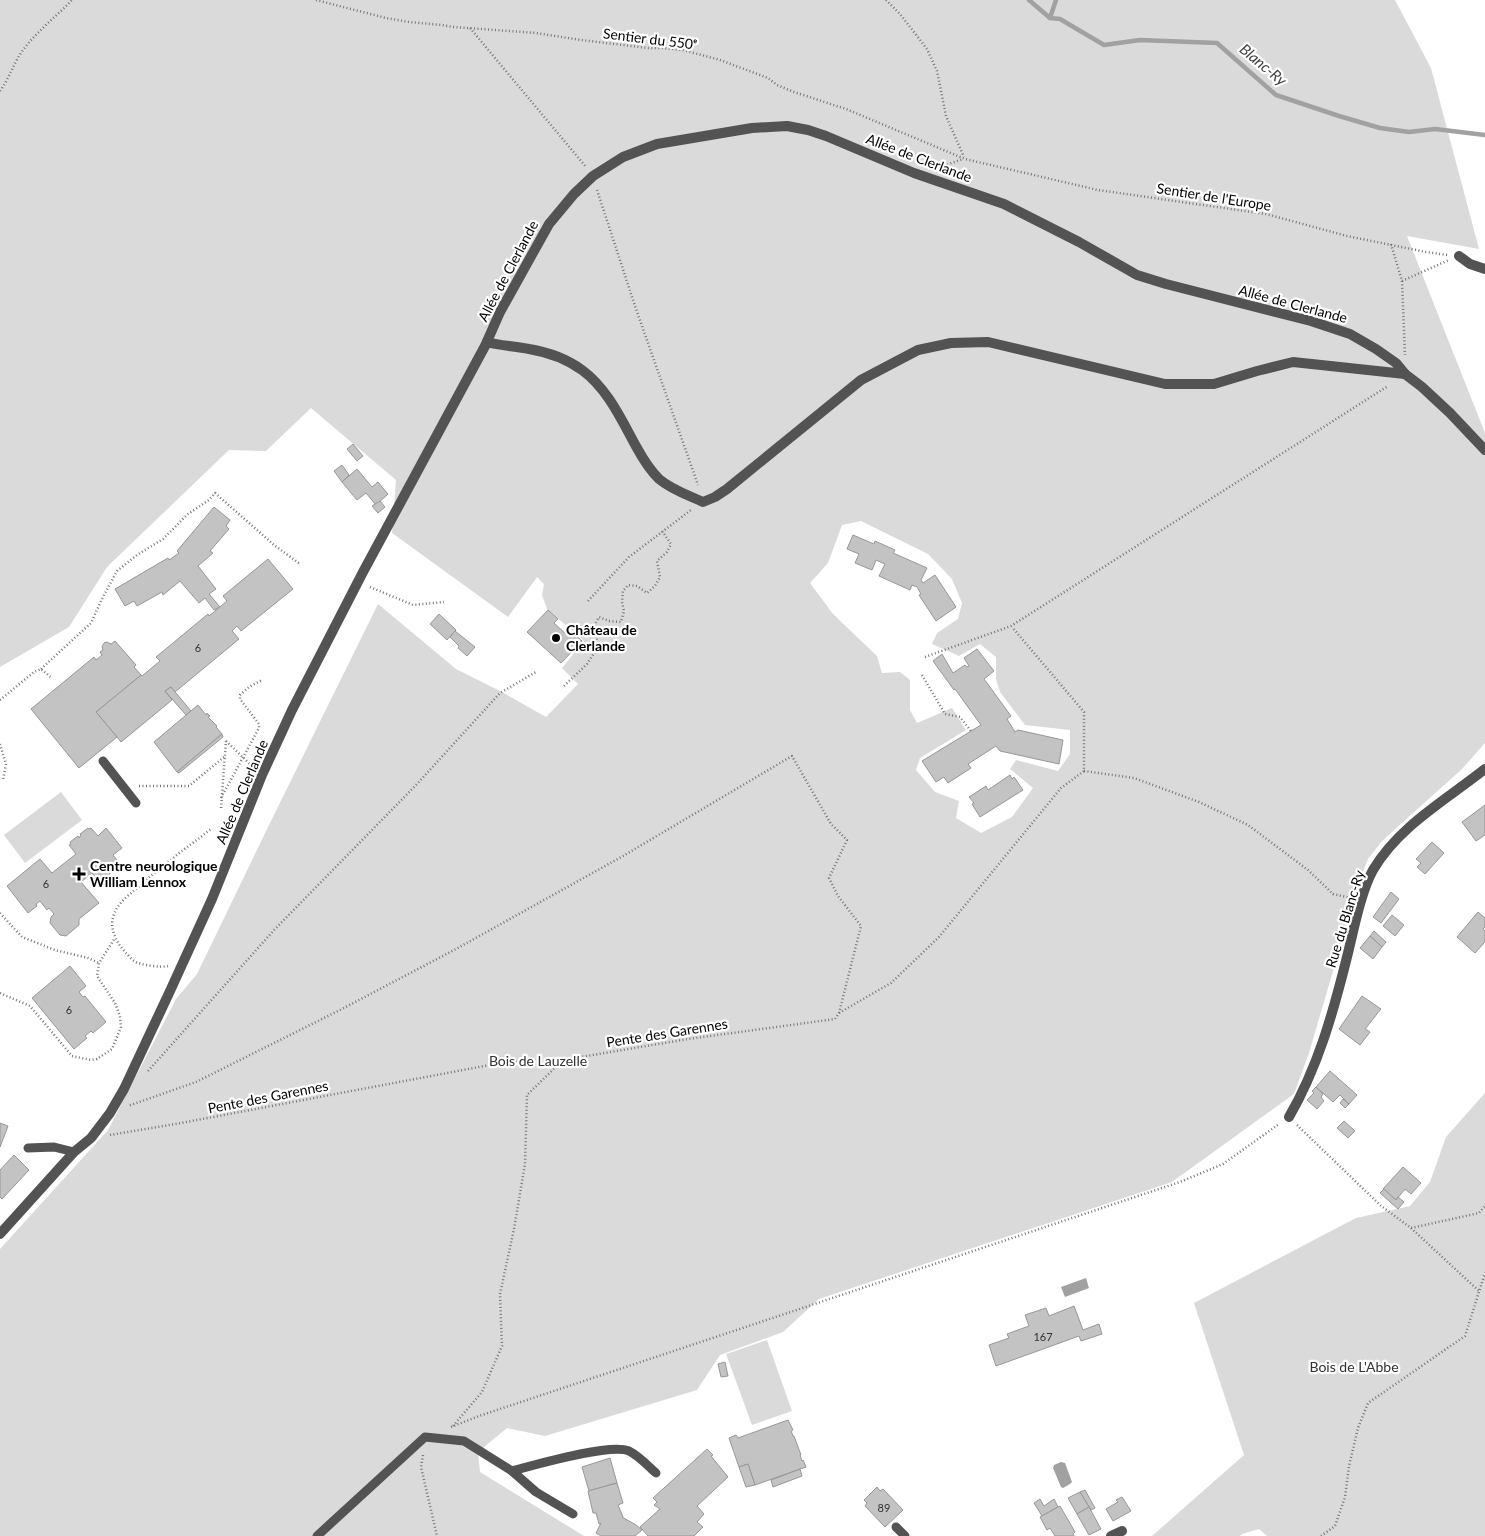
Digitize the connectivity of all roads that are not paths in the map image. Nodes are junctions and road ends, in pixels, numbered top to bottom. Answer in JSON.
{"nodes":[{"id":1,"x":1459,"y":256,"type":"road end"},
{"id":2,"x":1485,"y":269,"type":"edge"},
{"id":3,"x":487,"y":342,"type":"junction"},
{"id":4,"x":1405,"y":374,"type":"junction"},
{"id":5,"x":1485,"y":450,"type":"edge"},
{"id":6,"x":103,"y":761,"type":"dead end"},
{"id":7,"x":1485,"y":770,"type":"edge"},
{"id":8,"x":136,"y":803,"type":"dead end"},
{"id":9,"x":1289,"y":1117,"type":"road end"},
{"id":10,"x":28,"y":1148,"type":"dead end"},
{"id":11,"x":74,"y":1152,"type":"junction"},
{"id":12,"x":0,"y":1234,"type":"edge"},
{"id":13,"x":512,"y":1472,"type":"junction"},
{"id":14,"x":656,"y":1473,"type":"dead end"},
{"id":15,"x":573,"y":1514,"type":"dead end"},
{"id":16,"x":896,"y":1527,"type":"dead end"},
{"id":17,"x":1122,"y":1531,"type":"dead end"},
{"id":18,"x":317,"y":1536,"type":"edge"},
{"id":19,"x":905,"y":1536,"type":"edge"},
{"id":20,"x":1111,"y":1536,"type":"edge"}],
"edges":[{"from":1,"to":2,"type":"street"},
{"from":3,"to":4,"type":"street","name":"Allée de Clerlande"},
{"from":3,"to":4,"type":"street","name":"Allée de Clerlande"},
{"from":3,"to":11,"type":"street","name":"Allée de Clerlande"},
{"from":4,"to":5,"type":"street","name":"Allée de Clerlande"},
{"from":6,"to":8,"type":"lane"},
{"from":7,"to":9,"type":"street","name":"Rue du Blanc-Ry"},
{"from":10,"to":11,"type":"lane"},
{"from":11,"to":12,"type":"street","name":"Allée de Clerlande"},
{"from":13,"to":14,"type":"lane"},
{"from":13,"to":15,"type":"lane"},
{"from":13,"to":18,"type":"lane"},
{"from":16,"to":19,"type":"lane"},
{"from":17,"to":20,"type":"street"}]}
